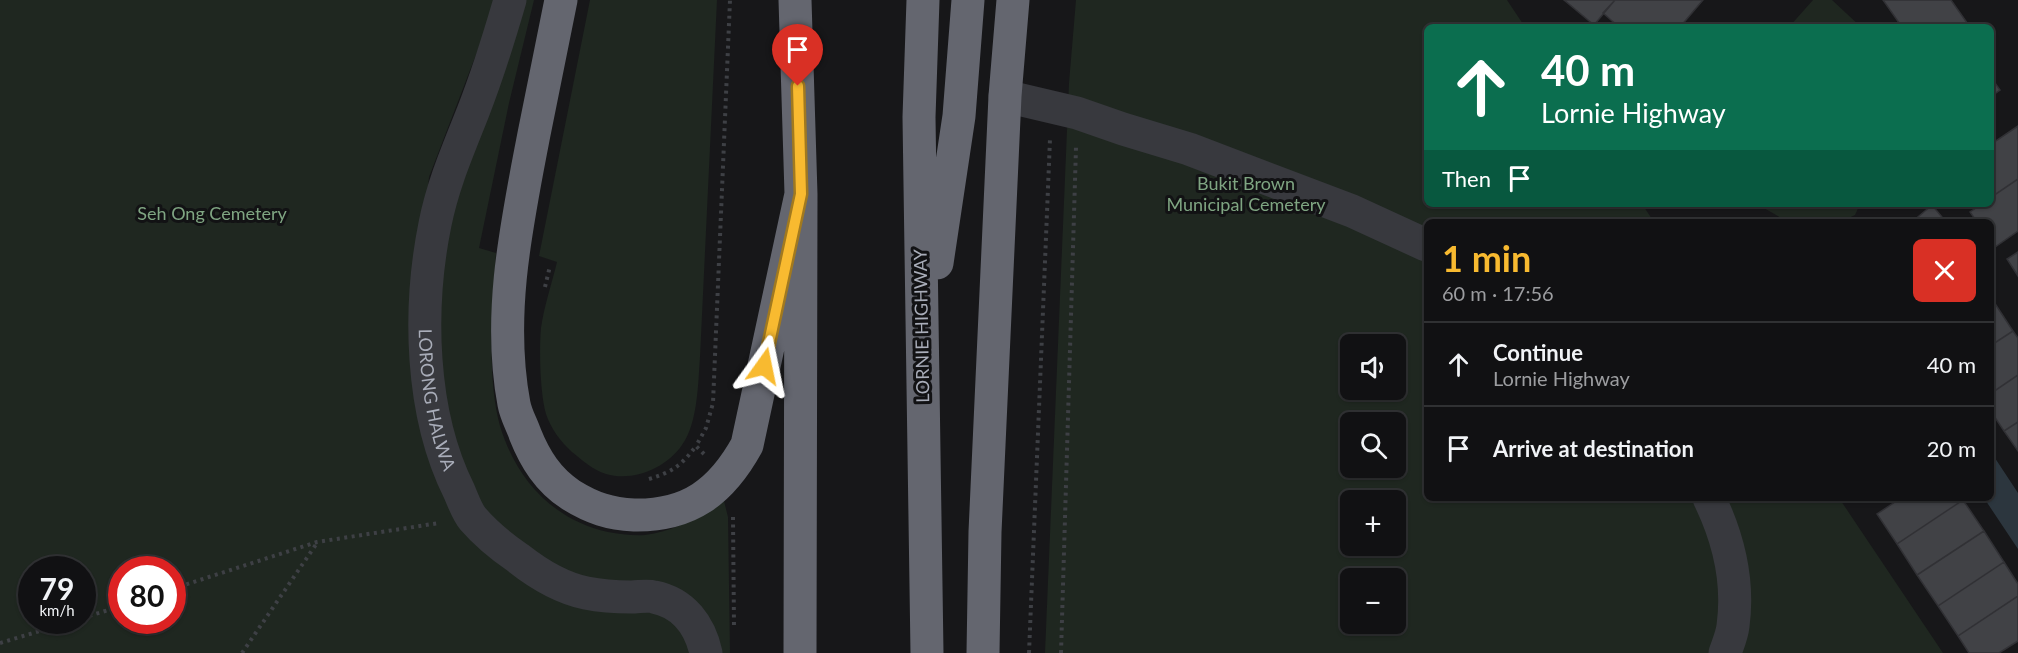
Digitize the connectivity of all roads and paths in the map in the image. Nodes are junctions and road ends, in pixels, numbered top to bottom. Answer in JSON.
{"nodes":[{"id":1,"x":510,"y":0,"type":"edge"},
{"id":2,"x":561,"y":0,"type":"edge"},
{"id":3,"x":730,"y":0,"type":"edge"},
{"id":4,"x":795,"y":0,"type":"edge"},
{"id":5,"x":923,"y":0,"type":"edge"},
{"id":6,"x":968,"y":0,"type":"edge"},
{"id":7,"x":1012,"y":0,"type":"edge"},
{"id":8,"x":1005,"y":96,"type":"junction"},
{"id":9,"x":1039,"y":103,"type":"junction"},
{"id":10,"x":1077,"y":113,"type":"junction"},
{"id":11,"x":801,"y":194,"type":"junction"},
{"id":12,"x":1424,"y":244,"type":"edge"},
{"id":13,"x":550,"y":266,"type":"dead end"},
{"id":14,"x":543,"y":294,"type":"dead end"},
{"id":15,"x":922,"y":358,"type":"junction"},
{"id":16,"x":696,"y":446,"type":"junction"},
{"id":17,"x":727,"y":476,"type":"junction"},
{"id":18,"x":640,"y":481,"type":"dead end"},
{"id":19,"x":1710,"y":501,"type":"edge"},
{"id":20,"x":472,"y":518,"type":"junction"},
{"id":21,"x":317,"y":542,"type":"junction"},
{"id":22,"x":186,"y":585,"type":"edge"},
{"id":23,"x":734,"y":627,"type":"dead end"},
{"id":24,"x":30,"y":634,"type":"edge"},
{"id":25,"x":0,"y":643,"type":"edge"},
{"id":26,"x":242,"y":653,"type":"edge"},
{"id":27,"x":706,"y":653,"type":"edge"},
{"id":28,"x":800,"y":653,"type":"edge"},
{"id":29,"x":927,"y":653,"type":"edge"},
{"id":30,"x":983,"y":653,"type":"edge"},
{"id":31,"x":1029,"y":653,"type":"edge"},
{"id":32,"x":1061,"y":653,"type":"edge"},
{"id":33,"x":1725,"y":653,"type":"edge"}],
"edges":[{"from":1,"to":20,"type":"lane","name":"LORONG HALWA"},
{"from":2,"to":17,"type":"highway"},
{"from":3,"to":16,"type":"path"},
{"from":4,"to":11,"type":"highway"},
{"from":5,"to":15,"type":"highway","name":"LORNIE HIGHWAY"},
{"from":6,"to":15,"type":"highway"},
{"from":7,"to":8,"type":"highway"},
{"from":8,"to":9,"type":"lane"},
{"from":8,"to":30,"type":"highway"},
{"from":9,"to":10,"type":"lane"},
{"from":9,"to":31,"type":"path"},
{"from":10,"to":12,"type":"lane"},
{"from":10,"to":32,"type":"path"},
{"from":11,"to":17,"type":"highway"},
{"from":11,"to":28,"type":"highway"},
{"from":13,"to":14,"type":"path"},
{"from":15,"to":29,"type":"highway","name":"LORNIE HIGHWAY"},
{"from":16,"to":17,"type":"path"},
{"from":16,"to":18,"type":"path"},
{"from":17,"to":23,"type":"path"},
{"from":19,"to":33,"type":"lane"},
{"from":20,"to":21,"type":"path"},
{"from":20,"to":27,"type":"lane","name":"LORONG HALWA"},
{"from":21,"to":22,"type":"path"},
{"from":21,"to":26,"type":"path"},
{"from":24,"to":25,"type":"path"}]}
